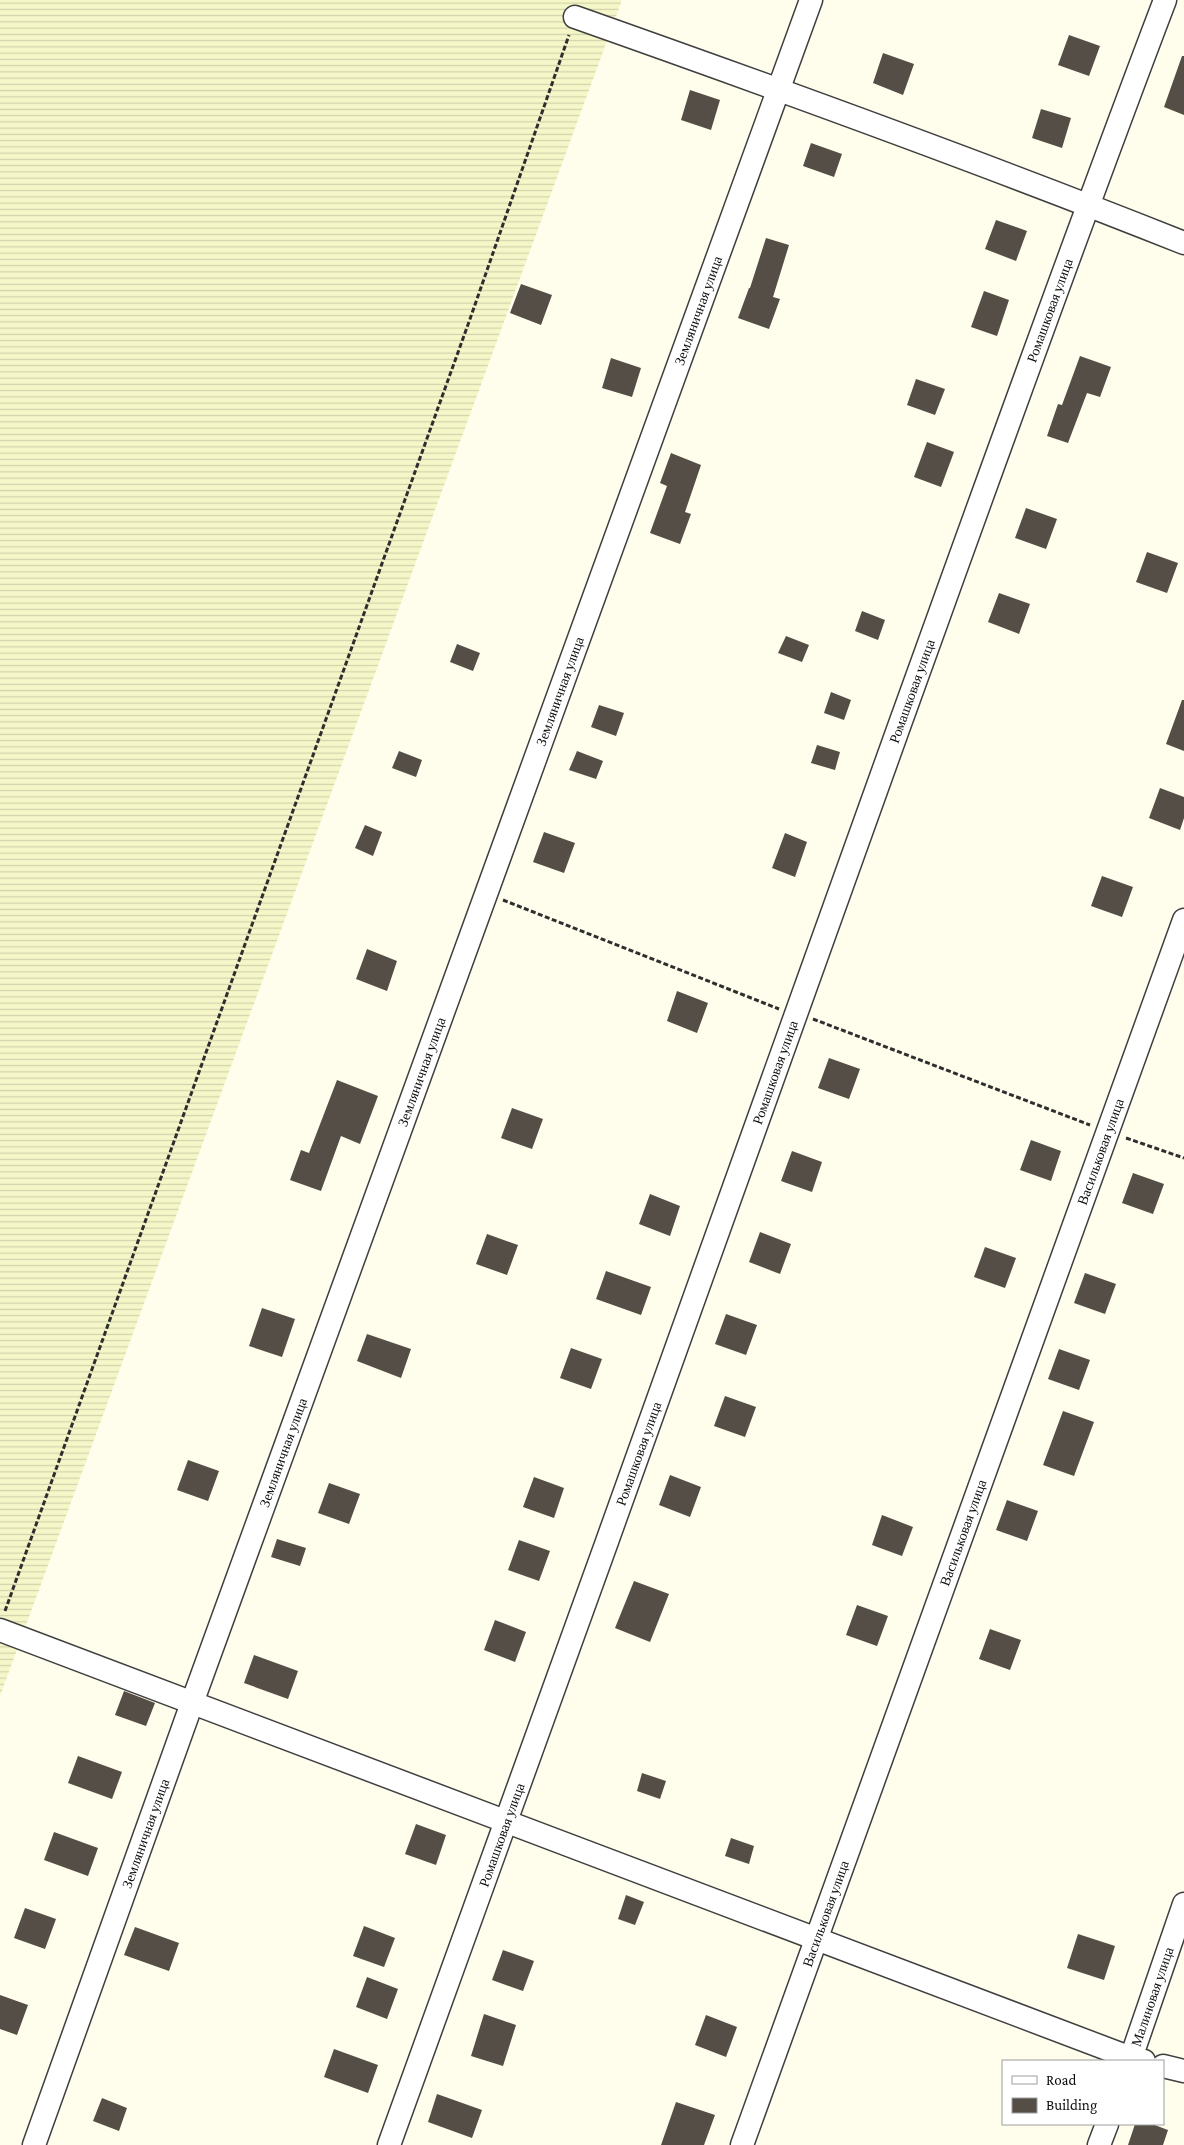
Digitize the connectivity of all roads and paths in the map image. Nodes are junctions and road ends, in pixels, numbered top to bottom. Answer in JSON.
{"nodes":[{"id":1,"x":811,"y":0,"type":"edge"},
{"id":2,"x":1166,"y":0,"type":"edge"},
{"id":3,"x":575,"y":16,"type":"joint"},
{"id":4,"x":779,"y":88,"type":"junction"},
{"id":5,"x":1087,"y":204,"type":"junction"},
{"id":6,"x":1184,"y":243,"type":"edge"},
{"id":7,"x":486,"y":894,"type":"junction"},
{"id":8,"x":1184,"y":920,"type":"edge"},
{"id":9,"x":796,"y":1012,"type":"junction"},
{"id":10,"x":1106,"y":1132,"type":"junction"},
{"id":11,"x":1184,"y":1158,"type":"edge"},
{"id":12,"x":2,"y":1623,"type":"edge"},
{"id":13,"x":192,"y":1703,"type":"junction"},
{"id":14,"x":507,"y":1822,"type":"junction"},
{"id":15,"x":1184,"y":1904,"type":"edge"},
{"id":16,"x":816,"y":1940,"type":"junction"},
{"id":17,"x":1135,"y":2060,"type":"edge"},
{"id":18,"x":1164,"y":2066,"type":"edge"},
{"id":19,"x":1184,"y":2071,"type":"edge"},
{"id":20,"x":1107,"y":2125,"type":"edge"},
{"id":21,"x":34,"y":2145,"type":"edge"},
{"id":22,"x":389,"y":2145,"type":"edge"},
{"id":23,"x":742,"y":2145,"type":"edge"},
{"id":24,"x":1099,"y":2145,"type":"edge"}],
"edges":[{"from":1,"to":4,"type":"street","name":"Земляничная улица"},
{"from":2,"to":5,"type":"street","name":"Ромашковая улица"},
{"from":3,"to":4,"type":"street"},
{"from":3,"to":12,"type":"path"},
{"from":4,"to":5,"type":"street"},
{"from":4,"to":7,"type":"street","name":"Земляничная улица"},
{"from":5,"to":6,"type":"street"},
{"from":5,"to":9,"type":"street","name":"Ромашковая улица"},
{"from":7,"to":9,"type":"path"},
{"from":7,"to":13,"type":"street","name":"Земляничная улица"},
{"from":8,"to":10,"type":"street","name":"Васильковая улица"},
{"from":9,"to":10,"type":"path"},
{"from":9,"to":14,"type":"street","name":"Ромашковая улица"},
{"from":10,"to":11,"type":"path"},
{"from":10,"to":16,"type":"street","name":"Васильковая улица"},
{"from":12,"to":13,"type":"street"},
{"from":13,"to":14,"type":"street"},
{"from":13,"to":21,"type":"street","name":"Земляничная улица"},
{"from":14,"to":16,"type":"street"},
{"from":14,"to":22,"type":"street","name":"Ромашковая улица"},
{"from":15,"to":17,"type":"street","name":"Малиновая улица"},
{"from":16,"to":17,"type":"street"},
{"from":16,"to":23,"type":"street","name":"Васильковая улица"},
{"from":18,"to":19,"type":"street"},
{"from":20,"to":24,"type":"street"}]}
